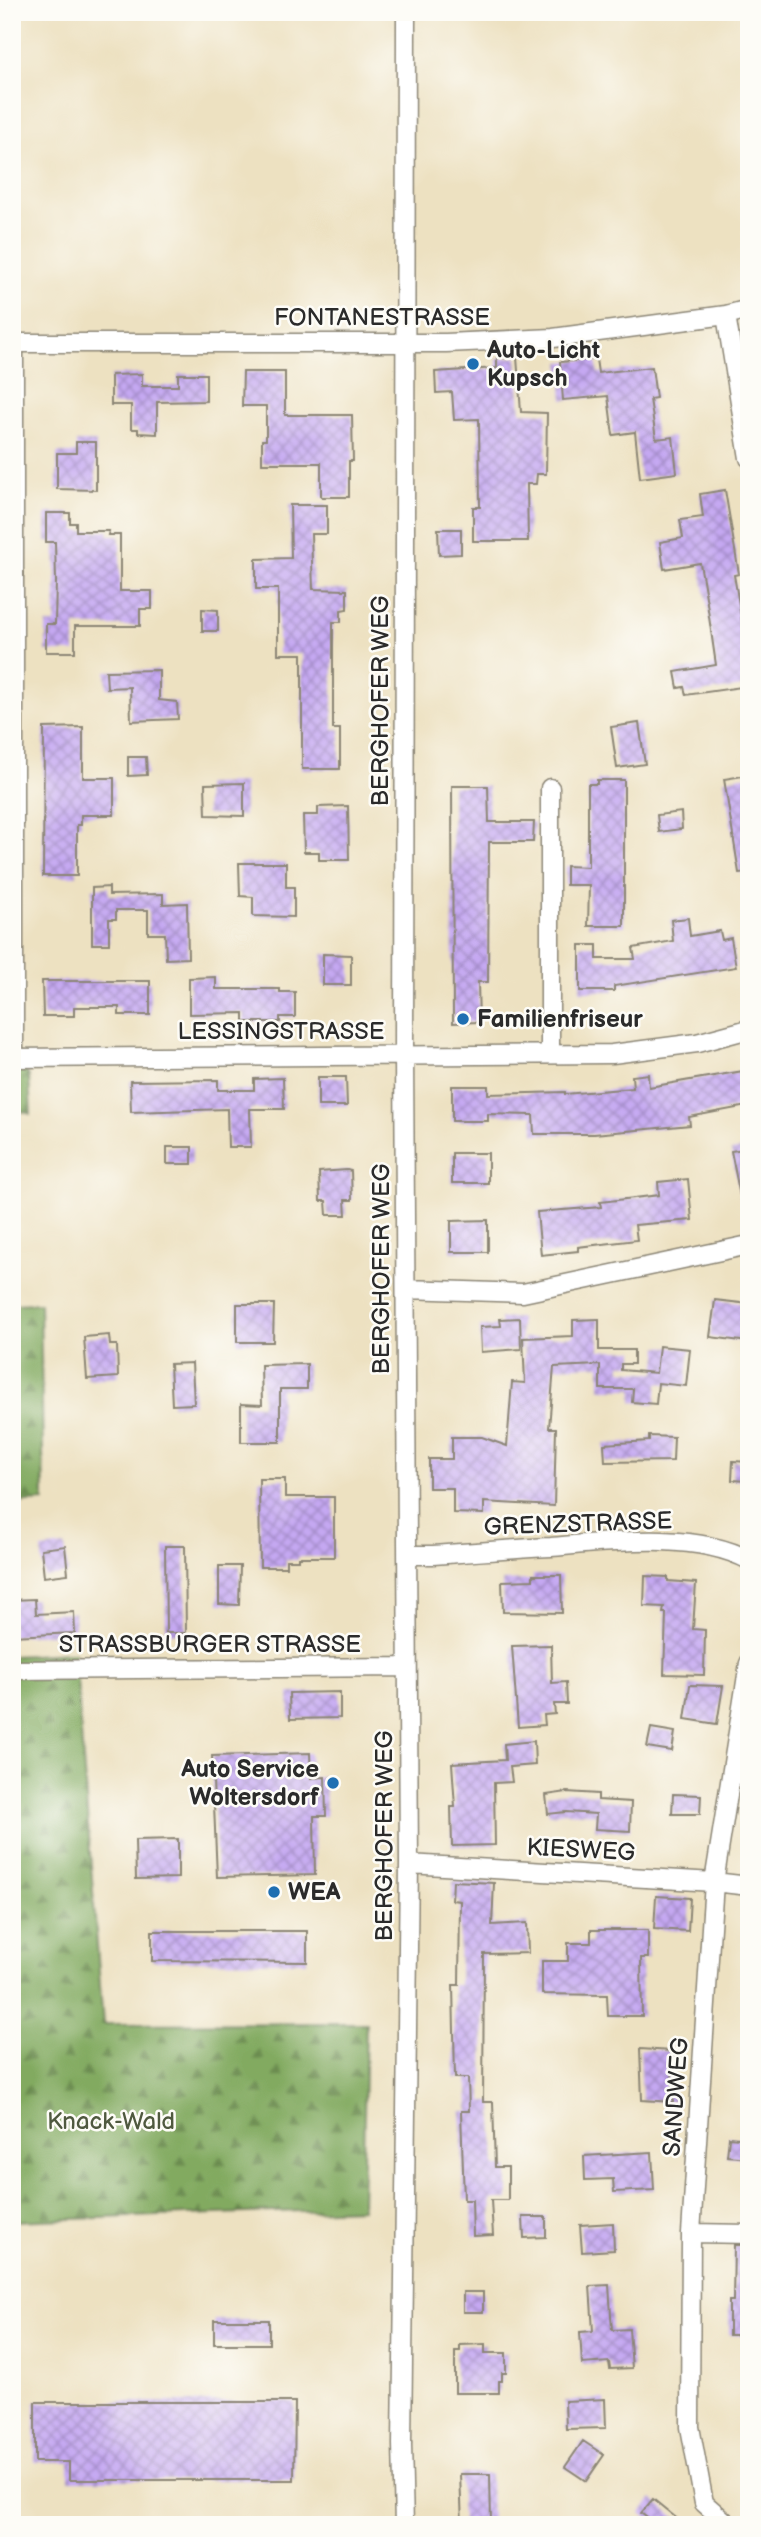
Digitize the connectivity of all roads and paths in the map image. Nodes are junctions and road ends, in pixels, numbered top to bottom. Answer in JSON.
{"nodes":[{"id":1,"x":406,"y":12,"type":"edge"},
{"id":2,"x":749,"y":309,"type":"edge"},
{"id":3,"x":726,"y":315,"type":"junction"},
{"id":4,"x":13,"y":343,"type":"edge"},
{"id":5,"x":405,"y":343,"type":"junction"},
{"id":6,"x":749,"y":458,"type":"edge"},
{"id":7,"x":550,"y":788,"type":"dead end"},
{"id":8,"x":749,"y":1029,"type":"edge"},
{"id":9,"x":550,"y":1054,"type":"junction"},
{"id":10,"x":404,"y":1055,"type":"junction"},
{"id":11,"x":13,"y":1058,"type":"edge"},
{"id":12,"x":749,"y":1245,"type":"edge"},
{"id":13,"x":406,"y":1289,"type":"junction"},
{"id":14,"x":407,"y":1555,"type":"junction"},
{"id":15,"x":749,"y":1560,"type":"edge"},
{"id":16,"x":749,"y":1662,"type":"edge"},
{"id":17,"x":407,"y":1667,"type":"junction"},
{"id":18,"x":12,"y":1670,"type":"edge"},
{"id":19,"x":410,"y":1864,"type":"junction"},
{"id":20,"x":714,"y":1882,"type":"junction"},
{"id":21,"x":749,"y":1886,"type":"edge"},
{"id":22,"x":691,"y":2233,"type":"junction"},
{"id":23,"x":749,"y":2234,"type":"edge"},
{"id":24,"x":404,"y":2525,"type":"edge"},
{"id":25,"x":729,"y":2525,"type":"edge"}],
"edges":[{"from":1,"to":5,"type":"street","name":"BERGHOFER WEG"},
{"from":2,"to":3,"type":"street","name":"FONTANESTRASSE"},
{"from":3,"to":5,"type":"street","name":"FONTANESTRASSE"},
{"from":3,"to":6,"type":"street"},
{"from":4,"to":5,"type":"street","name":"FONTANESTRASSE"},
{"from":4,"to":11,"type":"street"},
{"from":5,"to":10,"type":"street","name":"BERGHOFER WEG"},
{"from":7,"to":9,"type":"street"},
{"from":8,"to":9,"type":"street","name":"LESSINGSTRASSE"},
{"from":9,"to":10,"type":"street","name":"LESSINGSTRASSE"},
{"from":10,"to":11,"type":"street","name":"LESSINGSTRASSE"},
{"from":10,"to":13,"type":"street","name":"BERGHOFER WEG"},
{"from":12,"to":13,"type":"street"},
{"from":13,"to":14,"type":"street","name":"BERGHOFER WEG"},
{"from":14,"to":15,"type":"street","name":"GRENZSTRASSE"},
{"from":14,"to":17,"type":"street","name":"BERGHOFER WEG"},
{"from":16,"to":20,"type":"street","name":"SANDWEG"},
{"from":17,"to":18,"type":"street","name":"STRASSBURGER STRASSE"},
{"from":17,"to":19,"type":"street","name":"BERGHOFER WEG"},
{"from":19,"to":20,"type":"street","name":"KIESWEG"},
{"from":19,"to":24,"type":"street","name":"BERGHOFER WEG"},
{"from":20,"to":21,"type":"street","name":"KIESWEG"},
{"from":20,"to":22,"type":"street","name":"SANDWEG"},
{"from":22,"to":23,"type":"street"},
{"from":22,"to":25,"type":"street","name":"SANDWEG"}]}
